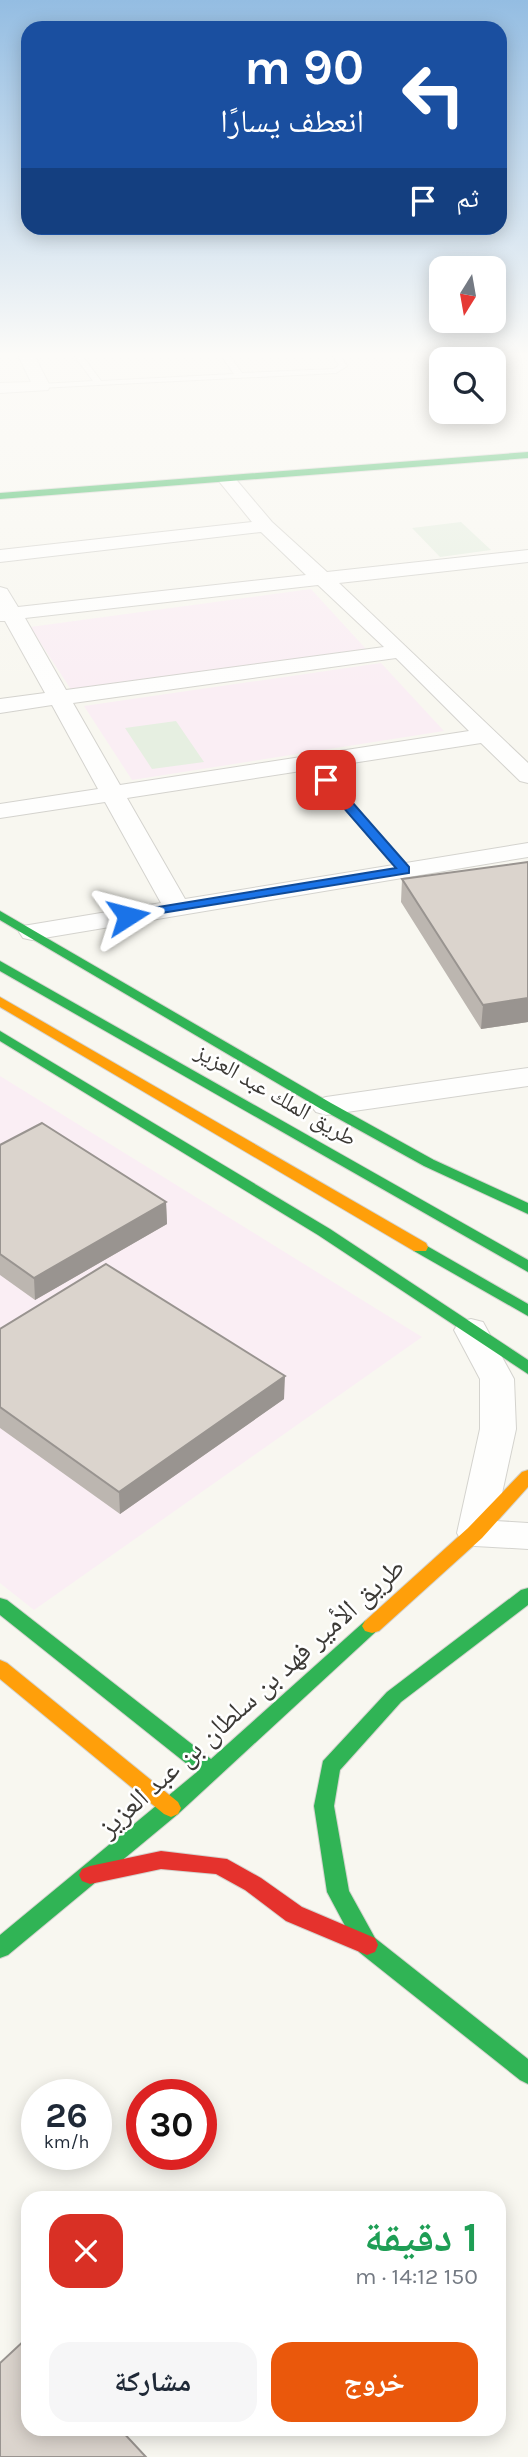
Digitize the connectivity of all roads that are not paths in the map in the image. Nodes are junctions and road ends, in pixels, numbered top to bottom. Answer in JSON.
{"nodes":[{"id":1,"x":276,"y":466,"type":"edge"},
{"id":2,"x":400,"y":466,"type":"edge"},
{"id":3,"x":227,"y":480,"type":"junction"},
{"id":4,"x":0,"y":485,"type":"edge"},
{"id":5,"x":0,"y":496,"type":"edge"},
{"id":6,"x":265,"y":526,"type":"junction"},
{"id":7,"x":0,"y":556,"type":"edge"},
{"id":8,"x":528,"y":556,"type":"edge"},
{"id":9,"x":321,"y":580,"type":"junction"},
{"id":10,"x":0,"y":593,"type":"edge"},
{"id":11,"x":6,"y":614,"type":"edge"},
{"id":12,"x":401,"y":651,"type":"junction"},
{"id":13,"x":58,"y":697,"type":"junction"},
{"id":14,"x":0,"y":706,"type":"edge"},
{"id":15,"x":486,"y":735,"type":"junction"},
{"id":16,"x":311,"y":762,"type":"junction"},
{"id":17,"x":528,"y":776,"type":"edge"},
{"id":18,"x":112,"y":793,"type":"junction"},
{"id":19,"x":0,"y":811,"type":"edge"},
{"id":20,"x":528,"y":850,"type":"edge"},
{"id":21,"x":404,"y":870,"type":"junction"},
{"id":22,"x":177,"y":908,"type":"junction"},
{"id":23,"x":0,"y":915,"type":"edge"},
{"id":24,"x":32,"y":932,"type":"junction"},
{"id":25,"x":0,"y":965,"type":"edge"},
{"id":26,"x":0,"y":1000,"type":"edge"},
{"id":27,"x":0,"y":1035,"type":"edge"},
{"id":28,"x":528,"y":1077,"type":"edge"},
{"id":29,"x":327,"y":1107,"type":"junction"},
{"id":30,"x":528,"y":1209,"type":"edge"},
{"id":31,"x":528,"y":1267,"type":"edge"},
{"id":32,"x":528,"y":1311,"type":"edge"},
{"id":33,"x":471,"y":1330,"type":"junction"},
{"id":34,"x":528,"y":1368,"type":"edge"},
{"id":35,"x":528,"y":1476,"type":"edge"},
{"id":36,"x":475,"y":1533,"type":"junction"},
{"id":37,"x":528,"y":1536,"type":"edge"},
{"id":38,"x":528,"y":1595,"type":"edge"},
{"id":39,"x":0,"y":1605,"type":"edge"},
{"id":40,"x":0,"y":1668,"type":"edge"},
{"id":41,"x":211,"y":1771,"type":"junction"},
{"id":42,"x":171,"y":1808,"type":"junction"},
{"id":43,"x":90,"y":1875,"type":"junction"},
{"id":44,"x":367,"y":1945,"type":"junction"},
{"id":45,"x":0,"y":1948,"type":"edge"},
{"id":46,"x":528,"y":2073,"type":"edge"}],
"edges":[{"from":1,"to":4,"type":"street"},
{"from":2,"to":3,"type":"street"},
{"from":3,"to":5,"type":"street"},
{"from":3,"to":6,"type":"street"},
{"from":6,"to":7,"type":"street"},
{"from":6,"to":9,"type":"street"},
{"from":8,"to":9,"type":"street"},
{"from":9,"to":11,"type":"street"},
{"from":9,"to":12,"type":"street"},
{"from":10,"to":11,"type":"street"},
{"from":11,"to":13,"type":"street"},
{"from":12,"to":13,"type":"street"},
{"from":12,"to":15,"type":"street"},
{"from":13,"to":14,"type":"street"},
{"from":13,"to":18,"type":"street"},
{"from":15,"to":16,"type":"street"},
{"from":15,"to":17,"type":"street"},
{"from":16,"to":18,"type":"street"},
{"from":16,"to":21,"type":"lane"},
{"from":18,"to":19,"type":"street"},
{"from":18,"to":22,"type":"street"},
{"from":20,"to":21,"type":"street"},
{"from":21,"to":22,"type":"street"},
{"from":22,"to":24,"type":"street"},
{"from":23,"to":24,"type":"street"},
{"from":24,"to":29,"type":"street"},
{"from":25,"to":31,"type":"street","name":"طريق الملك عبد العزيز"},
{"from":26,"to":32,"type":"street"},
{"from":27,"to":33,"type":"street"},
{"from":28,"to":29,"type":"street"},
{"from":29,"to":30,"type":"street"},
{"from":33,"to":34,"type":"street"},
{"from":33,"to":36,"type":"street"},
{"from":35,"to":36,"type":"street","name":"طريق الأمير فهد بن سلطان بن عبد العزيز"},
{"from":36,"to":37,"type":"street"},
{"from":36,"to":41,"type":"street","name":"طريق الأمير فهد بن سلطان بن عبد العزيز"},
{"from":38,"to":44,"type":"street"},
{"from":39,"to":41,"type":"street"},
{"from":40,"to":42,"type":"street"},
{"from":41,"to":42,"type":"street","name":"طريق الأمير فهد بن سلطان بن عبد العزيز"},
{"from":42,"to":43,"type":"street","name":"طريق الأمير فهد بن سلطان بن عبد العزيز"},
{"from":43,"to":44,"type":"street"},
{"from":43,"to":45,"type":"street","name":"طريق الأمير فهد بن سلطان بن عبد العزيز"},
{"from":44,"to":46,"type":"street"}]}
